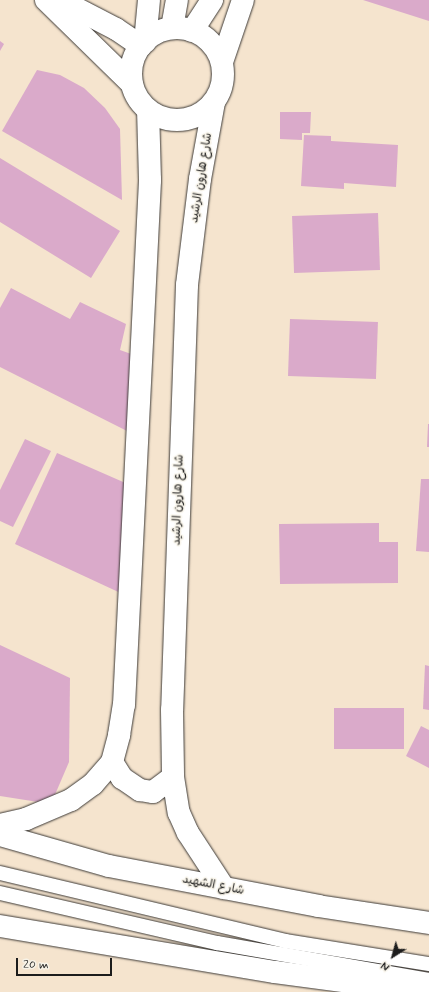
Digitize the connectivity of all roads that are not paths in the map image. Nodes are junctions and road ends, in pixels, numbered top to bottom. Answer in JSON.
{"nodes":[{"id":1,"x":46,"y":0,"type":"edge"},
{"id":2,"x":60,"y":0,"type":"edge"},
{"id":3,"x":150,"y":0,"type":"edge"},
{"id":4,"x":177,"y":0,"type":"edge"},
{"id":5,"x":212,"y":0,"type":"edge"},
{"id":6,"x":243,"y":0,"type":"edge"},
{"id":7,"x":182,"y":29,"type":"junction"},
{"id":8,"x":143,"y":44,"type":"junction"},
{"id":9,"x":222,"y":62,"type":"junction"},
{"id":10,"x":132,"y":84,"type":"junction"},
{"id":11,"x":214,"y":102,"type":"junction"},
{"id":12,"x":148,"y":110,"type":"junction"},
{"id":13,"x":112,"y":762,"type":"junction"},
{"id":14,"x":173,"y":777,"type":"junction"},
{"id":15,"x":0,"y":825,"type":"edge"},
{"id":16,"x":0,"y":835,"type":"edge"},
{"id":17,"x":0,"y":874,"type":"edge"},
{"id":18,"x":224,"y":888,"type":"junction"},
{"id":19,"x":0,"y":893,"type":"edge"},
{"id":20,"x":429,"y":923,"type":"edge"},
{"id":21,"x":0,"y":926,"type":"edge"},
{"id":22,"x":429,"y":964,"type":"edge"},
{"id":23,"x":429,"y":980,"type":"edge"},
{"id":24,"x":424,"y":992,"type":"edge"}],
"edges":[{"from":1,"to":10,"type":"main road"},
{"from":2,"to":8,"type":"main road"},
{"from":3,"to":8,"type":"main road"},
{"from":4,"to":7,"type":"main road"},
{"from":5,"to":7,"type":"main road"},
{"from":6,"to":9,"type":"main road"},
{"from":7,"to":8,"type":"main road"},
{"from":7,"to":9,"type":"main road"},
{"from":8,"to":10,"type":"main road"},
{"from":9,"to":11,"type":"main road"},
{"from":10,"to":12,"type":"main road"},
{"from":11,"to":12,"type":"main road"},
{"from":11,"to":14,"type":"main road","name":"شارع هارون الرشيد"},
{"from":12,"to":13,"type":"main road"},
{"from":13,"to":14,"type":"main road"},
{"from":13,"to":15,"type":"main road"},
{"from":14,"to":18,"type":"main road","name":"شارع هارون الرشيد"},
{"from":16,"to":18,"type":"main road","name":"شارع الشهيد"},
{"from":17,"to":22,"type":"lane"},
{"from":18,"to":20,"type":"main road","name":"شارع الشهيد"},
{"from":19,"to":23,"type":"lane"},
{"from":21,"to":24,"type":"main road"}]}
